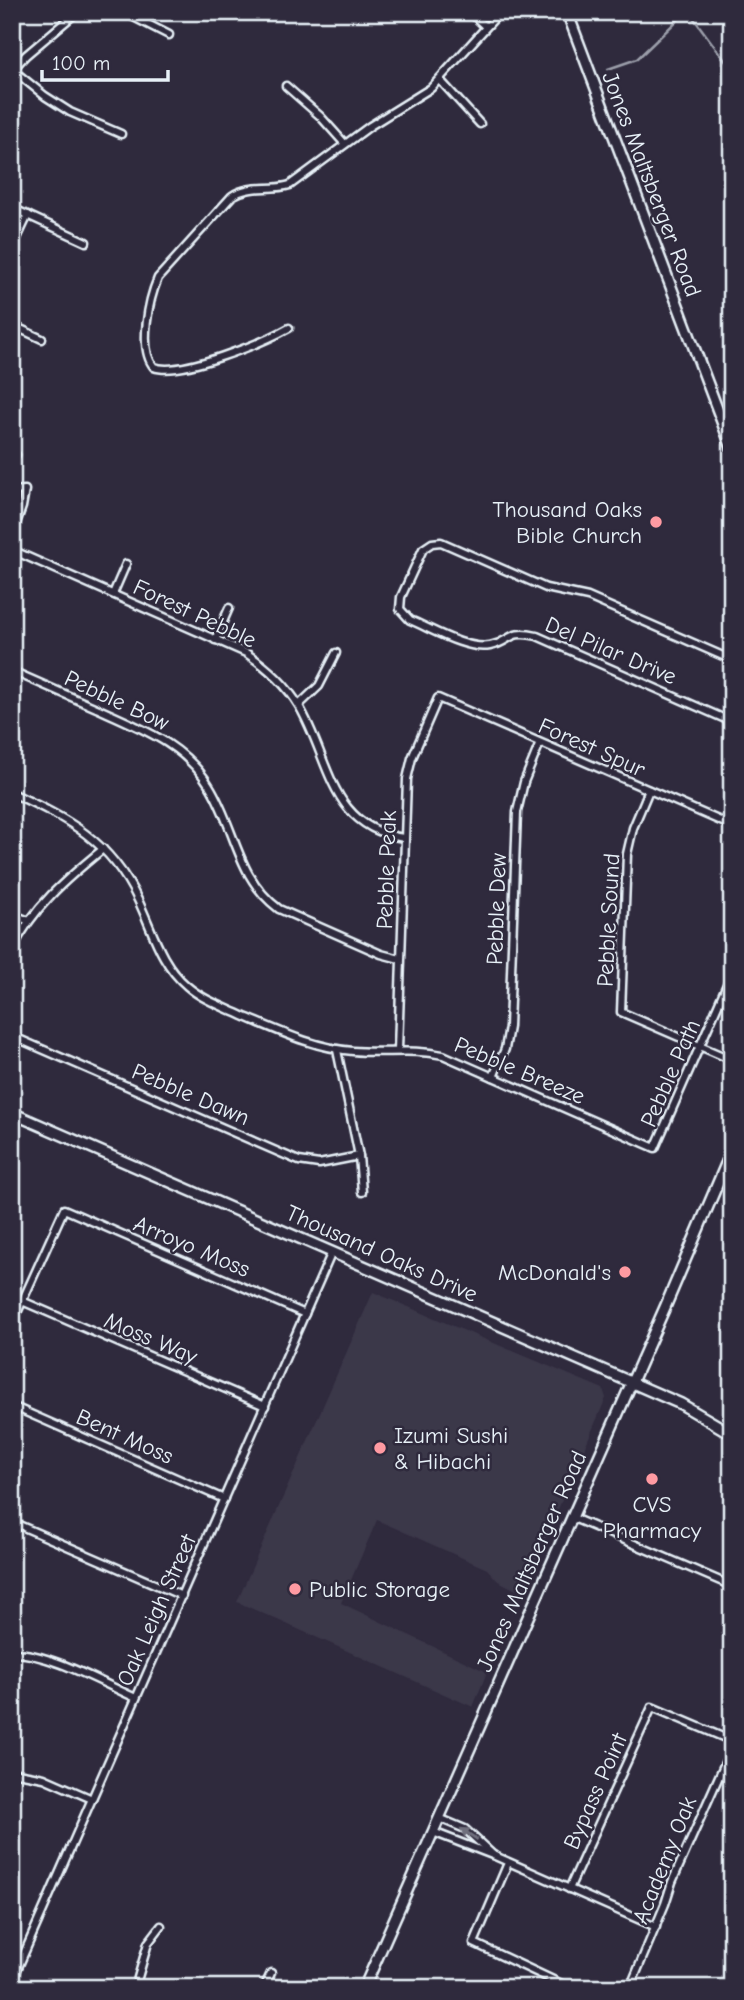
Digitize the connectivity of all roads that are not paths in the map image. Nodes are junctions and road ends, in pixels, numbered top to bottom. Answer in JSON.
{"nodes":[{"id":1,"x":78,"y":12,"type":"edge"},
{"id":2,"x":124,"y":12,"type":"edge"},
{"id":3,"x":470,"y":12,"type":"edge"},
{"id":4,"x":500,"y":12,"type":"edge"},
{"id":5,"x":567,"y":12,"type":"edge"},
{"id":6,"x":485,"y":26,"type":"junction"},
{"id":7,"x":169,"y":35,"type":"dead end"},
{"id":8,"x":12,"y":70,"type":"edge"},
{"id":9,"x":440,"y":80,"type":"junction"},
{"id":10,"x":286,"y":86,"type":"dead end"},
{"id":11,"x":480,"y":124,"type":"dead end"},
{"id":12,"x":121,"y":134,"type":"dead end"},
{"id":13,"x":345,"y":144,"type":"junction"},
{"id":14,"x":12,"y":208,"type":"edge"},
{"id":15,"x":28,"y":215,"type":"junction"},
{"id":16,"x":86,"y":242,"type":"dead end"},
{"id":17,"x":12,"y":249,"type":"edge"},
{"id":18,"x":12,"y":325,"type":"edge"},
{"id":19,"x":289,"y":328,"type":"dead end"},
{"id":20,"x":42,"y":339,"type":"dead end"},
{"id":21,"x":732,"y":448,"type":"edge"},
{"id":22,"x":12,"y":491,"type":"edge"},
{"id":23,"x":12,"y":535,"type":"edge"},
{"id":24,"x":12,"y":550,"type":"edge"},
{"id":25,"x":126,"y":564,"type":"dead end"},
{"id":26,"x":113,"y":594,"type":"junction"},
{"id":27,"x":229,"y":608,"type":"dead end"},
{"id":28,"x":215,"y":640,"type":"junction"},
{"id":29,"x":336,"y":653,"type":"dead end"},
{"id":30,"x":732,"y":660,"type":"edge"},
{"id":31,"x":12,"y":671,"type":"edge"},
{"id":32,"x":438,"y":698,"type":"joint"},
{"id":33,"x":299,"y":705,"type":"junction"},
{"id":34,"x":732,"y":723,"type":"edge"},
{"id":35,"x":540,"y":743,"type":"junction"},
{"id":36,"x":649,"y":790,"type":"junction"},
{"id":37,"x":12,"y":793,"type":"edge"},
{"id":38,"x":732,"y":826,"type":"edge"},
{"id":39,"x":404,"y":838,"type":"junction"},
{"id":40,"x":103,"y":849,"type":"junction"},
{"id":41,"x":12,"y":914,"type":"edge"},
{"id":42,"x":29,"y":921,"type":"junction"},
{"id":43,"x":12,"y":950,"type":"edge"},
{"id":44,"x":401,"y":959,"type":"junction"},
{"id":45,"x":732,"y":973,"type":"edge"},
{"id":46,"x":12,"y":1036,"type":"edge"},
{"id":47,"x":701,"y":1046,"type":"junction"},
{"id":48,"x":337,"y":1050,"type":"junction"},
{"id":49,"x":398,"y":1050,"type":"junction"},
{"id":50,"x":732,"y":1060,"type":"edge"},
{"id":51,"x":494,"y":1077,"type":"junction"},
{"id":52,"x":12,"y":1113,"type":"edge"},
{"id":53,"x":655,"y":1148,"type":"joint"},
{"id":54,"x":732,"y":1150,"type":"edge"},
{"id":55,"x":359,"y":1156,"type":"junction"},
{"id":56,"x":362,"y":1192,"type":"dead end"},
{"id":57,"x":332,"y":1252,"type":"junction"},
{"id":58,"x":22,"y":1301,"type":"junction"},
{"id":59,"x":305,"y":1314,"type":"junction"},
{"id":60,"x":12,"y":1324,"type":"edge"},
{"id":61,"x":631,"y":1382,"type":"junction"},
{"id":62,"x":12,"y":1406,"type":"edge"},
{"id":63,"x":265,"y":1406,"type":"junction"},
{"id":64,"x":732,"y":1434,"type":"edge"},
{"id":65,"x":224,"y":1499,"type":"junction"},
{"id":66,"x":572,"y":1517,"type":"junction"},
{"id":67,"x":12,"y":1522,"type":"edge"},
{"id":68,"x":732,"y":1586,"type":"edge"},
{"id":69,"x":182,"y":1596,"type":"junction"},
{"id":70,"x":12,"y":1653,"type":"edge"},
{"id":71,"x":136,"y":1698,"type":"junction"},
{"id":72,"x":732,"y":1741,"type":"edge"},
{"id":73,"x":732,"y":1747,"type":"edge"},
{"id":74,"x":12,"y":1772,"type":"edge"},
{"id":75,"x":92,"y":1799,"type":"junction"},
{"id":76,"x":439,"y":1818,"type":"junction"},
{"id":77,"x":433,"y":1832,"type":"junction"},
{"id":78,"x":495,"y":1856,"type":"junction"},
{"id":79,"x":508,"y":1863,"type":"junction"},
{"id":80,"x":569,"y":1889,"type":"junction"},
{"id":81,"x":161,"y":1926,"type":"dead end"},
{"id":82,"x":656,"y":1927,"type":"junction"},
{"id":83,"x":271,"y":1973,"type":"dead end"},
{"id":84,"x":732,"y":1976,"type":"edge"},
{"id":85,"x":12,"y":1981,"type":"edge"},
{"id":86,"x":135,"y":1988,"type":"edge"},
{"id":87,"x":264,"y":1988,"type":"edge"},
{"id":88,"x":364,"y":1988,"type":"edge"},
{"id":89,"x":570,"y":1988,"type":"edge"},
{"id":90,"x":630,"y":1988,"type":"edge"},
{"id":91,"x":726,"y":1988,"type":"edge"}],
"edges":[{"from":1,"to":8,"type":"street"},
{"from":2,"to":7,"type":"street"},
{"from":3,"to":6,"type":"street"},
{"from":4,"to":6,"type":"street"},
{"from":5,"to":21,"type":"main road","name":"Jones Maltsberger Road"},
{"from":6,"to":9,"type":"street"},
{"from":8,"to":12,"type":"street"},
{"from":9,"to":11,"type":"street"},
{"from":9,"to":13,"type":"street"},
{"from":10,"to":13,"type":"street"},
{"from":13,"to":19,"type":"street"},
{"from":14,"to":15,"type":"street"},
{"from":15,"to":16,"type":"street"},
{"from":15,"to":17,"type":"street"},
{"from":18,"to":20,"type":"street"},
{"from":22,"to":23,"type":"street"},
{"from":24,"to":26,"type":"street","name":"Forest Pebble"},
{"from":25,"to":26,"type":"street"},
{"from":26,"to":28,"type":"street","name":"Forest Pebble"},
{"from":27,"to":28,"type":"street"},
{"from":28,"to":33,"type":"street","name":"Forest Pebble"},
{"from":29,"to":33,"type":"street"},
{"from":30,"to":34,"type":"street","name":"Del Pilar Drive"},
{"from":31,"to":44,"type":"street","name":"Pebble Bow"},
{"from":32,"to":35,"type":"street","name":"Forest Spur"},
{"from":32,"to":39,"type":"street","name":"Pebble Peak"},
{"from":33,"to":39,"type":"street","name":"Forest Pebble"},
{"from":35,"to":36,"type":"street","name":"Forest Spur"},
{"from":35,"to":51,"type":"street","name":"Pebble Dew"},
{"from":36,"to":38,"type":"street","name":"Forest Spur"},
{"from":36,"to":47,"type":"street","name":"Pebble Sound"},
{"from":37,"to":40,"type":"street","name":"Pebble Breeze"},
{"from":39,"to":44,"type":"street","name":"Pebble Peak"},
{"from":40,"to":42,"type":"street"},
{"from":40,"to":48,"type":"street","name":"Pebble Breeze"},
{"from":41,"to":42,"type":"street"},
{"from":42,"to":43,"type":"street"},
{"from":44,"to":49,"type":"street","name":"Pebble Peak"},
{"from":45,"to":47,"type":"street","name":"Pebble Path"},
{"from":46,"to":55,"type":"street","name":"Pebble Dawn"},
{"from":47,"to":50,"type":"street"},
{"from":47,"to":53,"type":"street","name":"Pebble Path"},
{"from":48,"to":49,"type":"street","name":"Pebble Breeze"},
{"from":48,"to":55,"type":"street"},
{"from":49,"to":51,"type":"street","name":"Pebble Breeze"},
{"from":51,"to":53,"type":"street","name":"Pebble Breeze"},
{"from":52,"to":57,"type":"main road","name":"Thousand Oaks Drive"},
{"from":54,"to":61,"type":"main road","name":"Jones Maltsberger Road"},
{"from":55,"to":56,"type":"street"},
{"from":57,"to":59,"type":"street","name":"Oak Leigh Street"},
{"from":57,"to":61,"type":"main road","name":"Thousand Oaks Drive"},
{"from":58,"to":59,"type":"street","name":"Arroyo Moss"},
{"from":58,"to":60,"type":"street"},
{"from":58,"to":63,"type":"street","name":"Moss Way"},
{"from":59,"to":63,"type":"street","name":"Oak Leigh Street"},
{"from":61,"to":64,"type":"main road","name":"Thousand Oaks Drive"},
{"from":61,"to":66,"type":"main road","name":"Jones Maltsberger Road"},
{"from":62,"to":65,"type":"street","name":"Bent Moss"},
{"from":63,"to":65,"type":"street","name":"Oak Leigh Street"},
{"from":65,"to":69,"type":"street","name":"Oak Leigh Street"},
{"from":66,"to":68,"type":"street"},
{"from":66,"to":76,"type":"main road","name":"Jones Maltsberger Road"},
{"from":67,"to":69,"type":"street"},
{"from":69,"to":71,"type":"street","name":"Oak Leigh Street"},
{"from":70,"to":71,"type":"street"},
{"from":71,"to":75,"type":"street","name":"Oak Leigh Street"},
{"from":72,"to":80,"type":"street","name":"Bypass Point"},
{"from":73,"to":82,"type":"street","name":"Academy Oak"},
{"from":74,"to":75,"type":"street"},
{"from":75,"to":85,"type":"street","name":"Oak Leigh Street"},
{"from":76,"to":77,"type":"main road","name":"Jones Maltsberger Road"},
{"from":78,"to":76,"type":"street","one_way":true},
{"from":77,"to":78,"type":"street"},
{"from":77,"to":88,"type":"main road","name":"Jones Maltsberger Road"},
{"from":78,"to":79,"type":"street"},
{"from":79,"to":80,"type":"street"},
{"from":79,"to":89,"type":"street"},
{"from":80,"to":82,"type":"street"},
{"from":81,"to":86,"type":"street"},
{"from":82,"to":90,"type":"street","name":"Academy Oak"},
{"from":83,"to":87,"type":"street"},
{"from":84,"to":91,"type":"street"}]}
